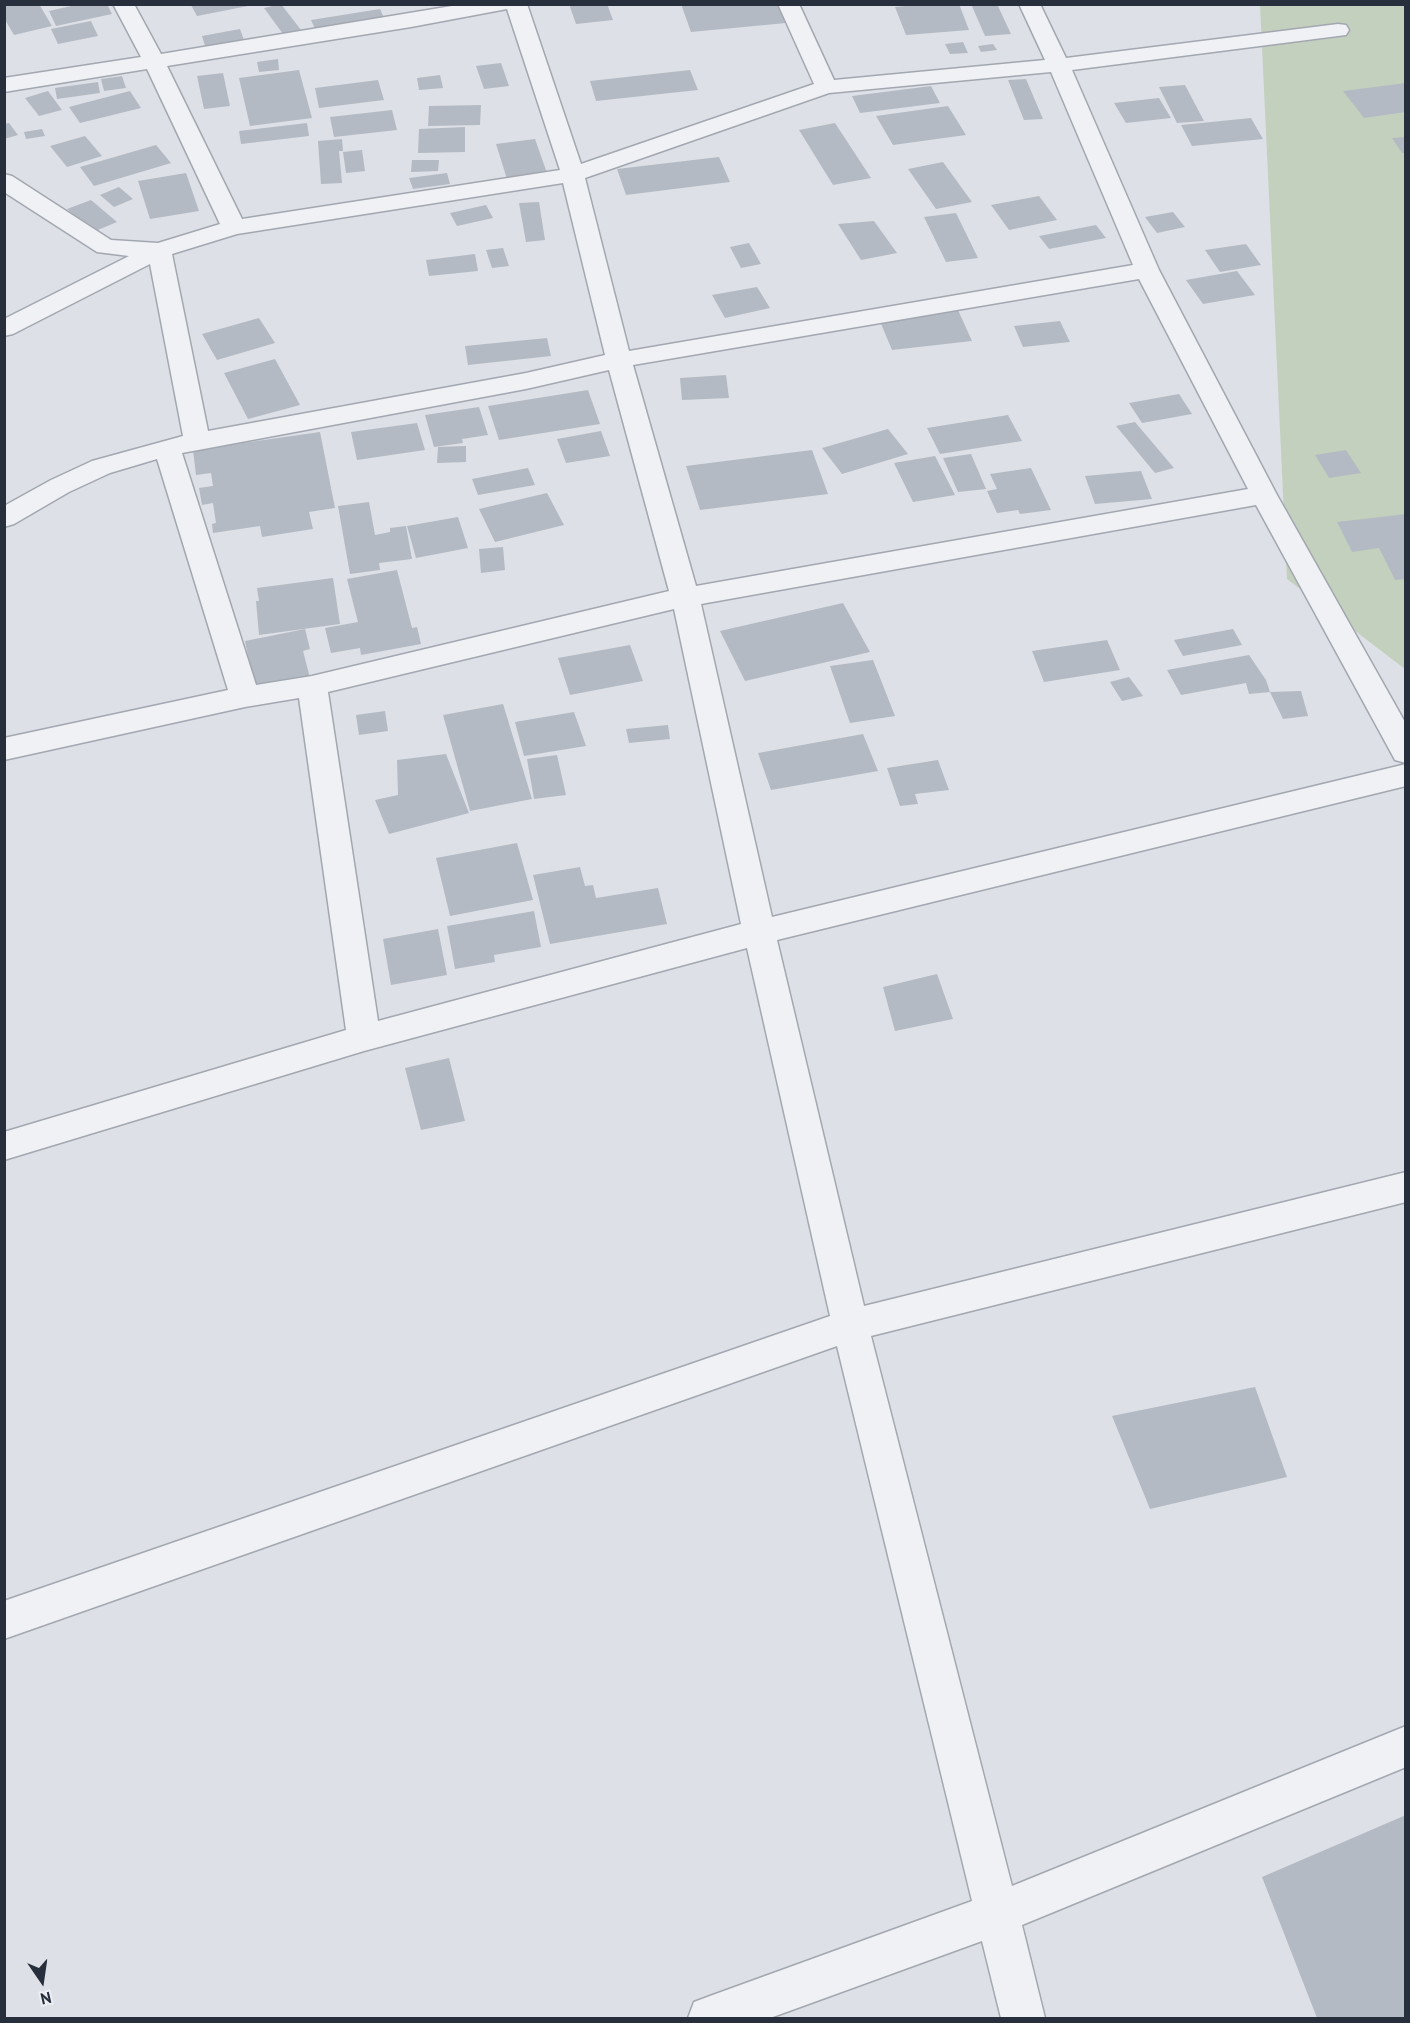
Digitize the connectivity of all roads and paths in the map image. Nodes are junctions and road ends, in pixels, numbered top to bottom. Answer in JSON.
{"nodes":[{"id":1,"x":123,"y":4,"type":"edge"},
{"id":2,"x":500,"y":4,"type":"edge"},
{"id":3,"x":516,"y":4,"type":"edge"},
{"id":4,"x":788,"y":4,"type":"edge"},
{"id":5,"x":1029,"y":4,"type":"edge"},
{"id":6,"x":405,"y":13,"type":"edge"},
{"id":7,"x":1338,"y":30,"type":"dead end"},
{"id":8,"x":154,"y":61,"type":"junction"},
{"id":9,"x":1059,"y":65,"type":"junction"},
{"id":10,"x":4,"y":85,"type":"edge"},
{"id":11,"x":826,"y":87,"type":"junction"},
{"id":12,"x":573,"y":175,"type":"junction"},
{"id":13,"x":4,"y":181,"type":"edge"},
{"id":14,"x":234,"y":227,"type":"junction"},
{"id":15,"x":159,"y":250,"type":"junction"},
{"id":16,"x":1147,"y":270,"type":"junction"},
{"id":17,"x":4,"y":329,"type":"edge"},
{"id":18,"x":619,"y":360,"type":"junction"},
{"id":19,"x":197,"y":441,"type":"junction"},
{"id":20,"x":167,"y":447,"type":"junction"},
{"id":21,"x":1264,"y":495,"type":"junction"},
{"id":22,"x":4,"y":518,"type":"edge"},
{"id":23,"x":685,"y":597,"type":"junction"},
{"id":24,"x":312,"y":686,"type":"junction"},
{"id":25,"x":245,"y":697,"type":"junction"},
{"id":26,"x":4,"y":749,"type":"edge"},
{"id":27,"x":1406,"y":752,"type":"edge"},
{"id":28,"x":1406,"y":775,"type":"edge"},
{"id":29,"x":759,"y":932,"type":"junction"},
{"id":30,"x":364,"y":1038,"type":"junction"},
{"id":31,"x":4,"y":1146,"type":"edge"},
{"id":32,"x":1406,"y":1187,"type":"edge"},
{"id":33,"x":850,"y":1325,"type":"junction"},
{"id":34,"x":4,"y":1620,"type":"edge"},
{"id":35,"x":1406,"y":1746,"type":"edge"},
{"id":36,"x":996,"y":1914,"type":"junction"},
{"id":37,"x":710,"y":2019,"type":"edge"},
{"id":38,"x":1023,"y":2019,"type":"edge"}],
"edges":[{"from":1,"to":8,"type":"street"},
{"from":2,"to":6,"type":"street"},
{"from":3,"to":12,"type":"street"},
{"from":4,"to":11,"type":"street"},
{"from":5,"to":9,"type":"street"},
{"from":6,"to":8,"type":"street"},
{"from":7,"to":9,"type":"street"},
{"from":8,"to":10,"type":"street"},
{"from":8,"to":14,"type":"street"},
{"from":9,"to":11,"type":"street"},
{"from":9,"to":16,"type":"street"},
{"from":11,"to":12,"type":"street"},
{"from":12,"to":14,"type":"street"},
{"from":12,"to":18,"type":"street"},
{"from":13,"to":15,"type":"street"},
{"from":14,"to":15,"type":"street"},
{"from":15,"to":17,"type":"street"},
{"from":15,"to":19,"type":"street"},
{"from":16,"to":18,"type":"street"},
{"from":16,"to":21,"type":"street"},
{"from":18,"to":19,"type":"street"},
{"from":18,"to":23,"type":"street"},
{"from":19,"to":20,"type":"street"},
{"from":20,"to":22,"type":"street"},
{"from":20,"to":25,"type":"street"},
{"from":21,"to":23,"type":"street"},
{"from":21,"to":27,"type":"street"},
{"from":23,"to":24,"type":"street"},
{"from":23,"to":29,"type":"street"},
{"from":24,"to":25,"type":"street"},
{"from":24,"to":30,"type":"street"},
{"from":25,"to":26,"type":"street"},
{"from":28,"to":29,"type":"street"},
{"from":29,"to":30,"type":"street"},
{"from":29,"to":33,"type":"street"},
{"from":30,"to":31,"type":"street"},
{"from":32,"to":33,"type":"street"},
{"from":33,"to":34,"type":"street"},
{"from":33,"to":36,"type":"street"},
{"from":35,"to":36,"type":"street"},
{"from":36,"to":37,"type":"street"},
{"from":36,"to":38,"type":"street"}]}
